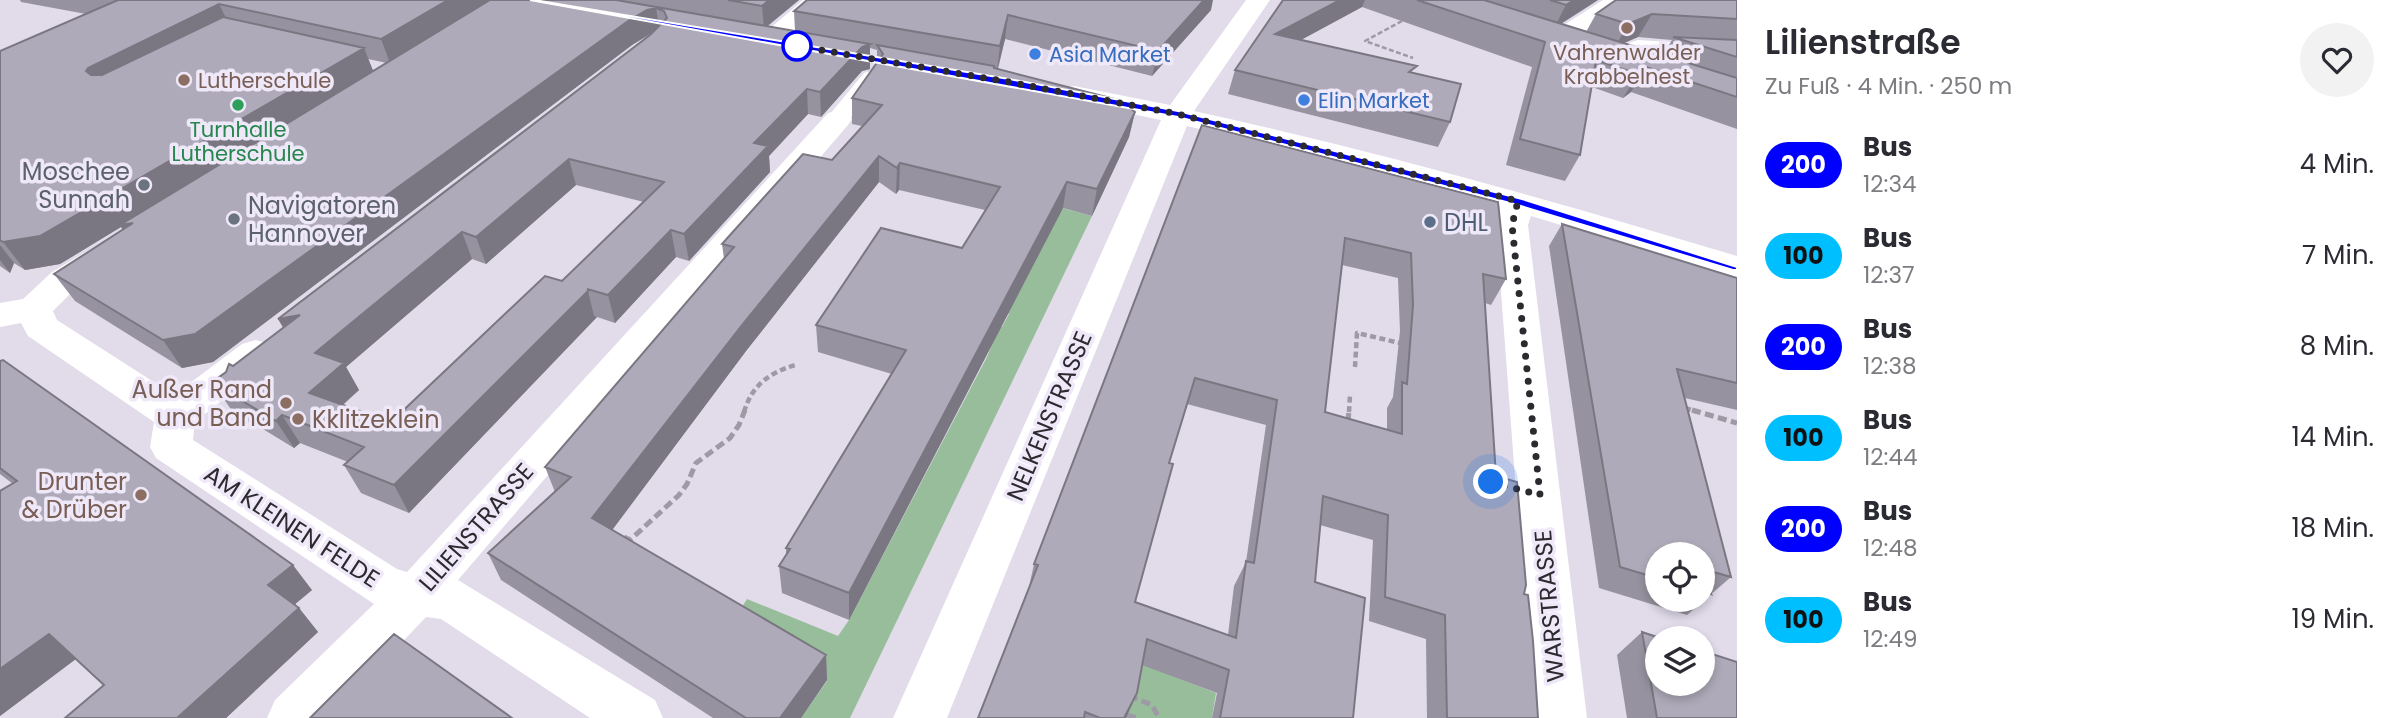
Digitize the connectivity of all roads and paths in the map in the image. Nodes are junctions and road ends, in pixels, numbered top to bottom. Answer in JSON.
{"nodes":[{"id":1,"x":817,"y":0,"type":"edge"},
{"id":2,"x":1226,"y":0,"type":"edge"},
{"id":3,"x":1619,"y":0,"type":"edge"},
{"id":4,"x":1255,"y":3,"type":"edge"},
{"id":5,"x":1402,"y":21,"type":"dead end"},
{"id":6,"x":1531,"y":31,"type":"edge"},
{"id":7,"x":1557,"y":40,"type":"junction"},
{"id":8,"x":809,"y":48,"type":"edge"},
{"id":9,"x":1737,"y":54,"type":"edge"},
{"id":10,"x":1413,"y":58,"type":"dead end"},
{"id":11,"x":1619,"y":60,"type":"junction"},
{"id":12,"x":899,"y":64,"type":"edge"},
{"id":13,"x":866,"y":67,"type":"joint"},
{"id":14,"x":1658,"y":72,"type":"edge"},
{"id":15,"x":1048,"y":89,"type":"edge"},
{"id":16,"x":1178,"y":114,"type":"junction"},
{"id":17,"x":838,"y":119,"type":"joint"},
{"id":18,"x":1518,"y":201,"type":"junction"},
{"id":19,"x":132,"y":237,"type":"edge"},
{"id":20,"x":1737,"y":267,"type":"edge"},
{"id":21,"x":17,"y":312,"type":"edge"},
{"id":22,"x":283,"y":332,"type":"edge"},
{"id":23,"x":1400,"y":343,"type":"dead end"},
{"id":24,"x":795,"y":365,"type":"dead end"},
{"id":25,"x":1354,"y":367,"type":"dead end"},
{"id":26,"x":1350,"y":395,"type":"dead end"},
{"id":27,"x":1676,"y":406,"type":"edge"},
{"id":28,"x":175,"y":416,"type":"junction"},
{"id":29,"x":1737,"y":423,"type":"edge"},
{"id":30,"x":1348,"y":431,"type":"edge"},
{"id":31,"x":618,"y":535,"type":"edge"},
{"id":32,"x":416,"y":595,"type":"junction"},
{"id":33,"x":1120,"y":693,"type":"edge"},
{"id":34,"x":1127,"y":715,"type":"edge"},
{"id":35,"x":1161,"y":717,"type":"edge"},
{"id":36,"x":294,"y":718,"type":"edge"},
{"id":37,"x":636,"y":718,"type":"edge"},
{"id":38,"x":920,"y":718,"type":"edge"},
{"id":39,"x":1136,"y":718,"type":"edge"},
{"id":40,"x":1560,"y":718,"type":"edge"}],
"edges":[{"from":1,"to":8,"type":"street"},
{"from":2,"to":4,"type":"street"},
{"from":3,"to":7,"type":"street"},
{"from":4,"to":16,"type":"street","name":"NELKENSTRASSE"},
{"from":5,"to":10,"type":"path"},
{"from":6,"to":7,"type":"street"},
{"from":7,"to":11,"type":"street"},
{"from":9,"to":11,"type":"street"},
{"from":11,"to":14,"type":"street"},
{"from":12,"to":13,"type":"street"},
{"from":13,"to":17,"type":"street","name":"LILIENSTRASSE"},
{"from":15,"to":16,"type":"street"},
{"from":16,"to":18,"type":"street"},
{"from":16,"to":38,"type":"street","name":"NELKENSTRASSE"},
{"from":17,"to":32,"type":"street","name":"LILIENSTRASSE"},
{"from":18,"to":20,"type":"street"},
{"from":18,"to":40,"type":"street","name":"WARSTRASSE"},
{"from":19,"to":21,"type":"street"},
{"from":21,"to":28,"type":"street"},
{"from":22,"to":28,"type":"street"},
{"from":23,"to":25,"type":"path"},
{"from":24,"to":31,"type":"path"},
{"from":26,"to":30,"type":"path"},
{"from":27,"to":29,"type":"path"},
{"from":28,"to":32,"type":"street","name":"AM KLEINEN FELDE"},
{"from":32,"to":36,"type":"street","name":"LILIENSTRASSE"},
{"from":32,"to":37,"type":"street","name":"AM KLEINEN FELDE"},
{"from":33,"to":35,"type":"path"},
{"from":34,"to":39,"type":"path"}]}
